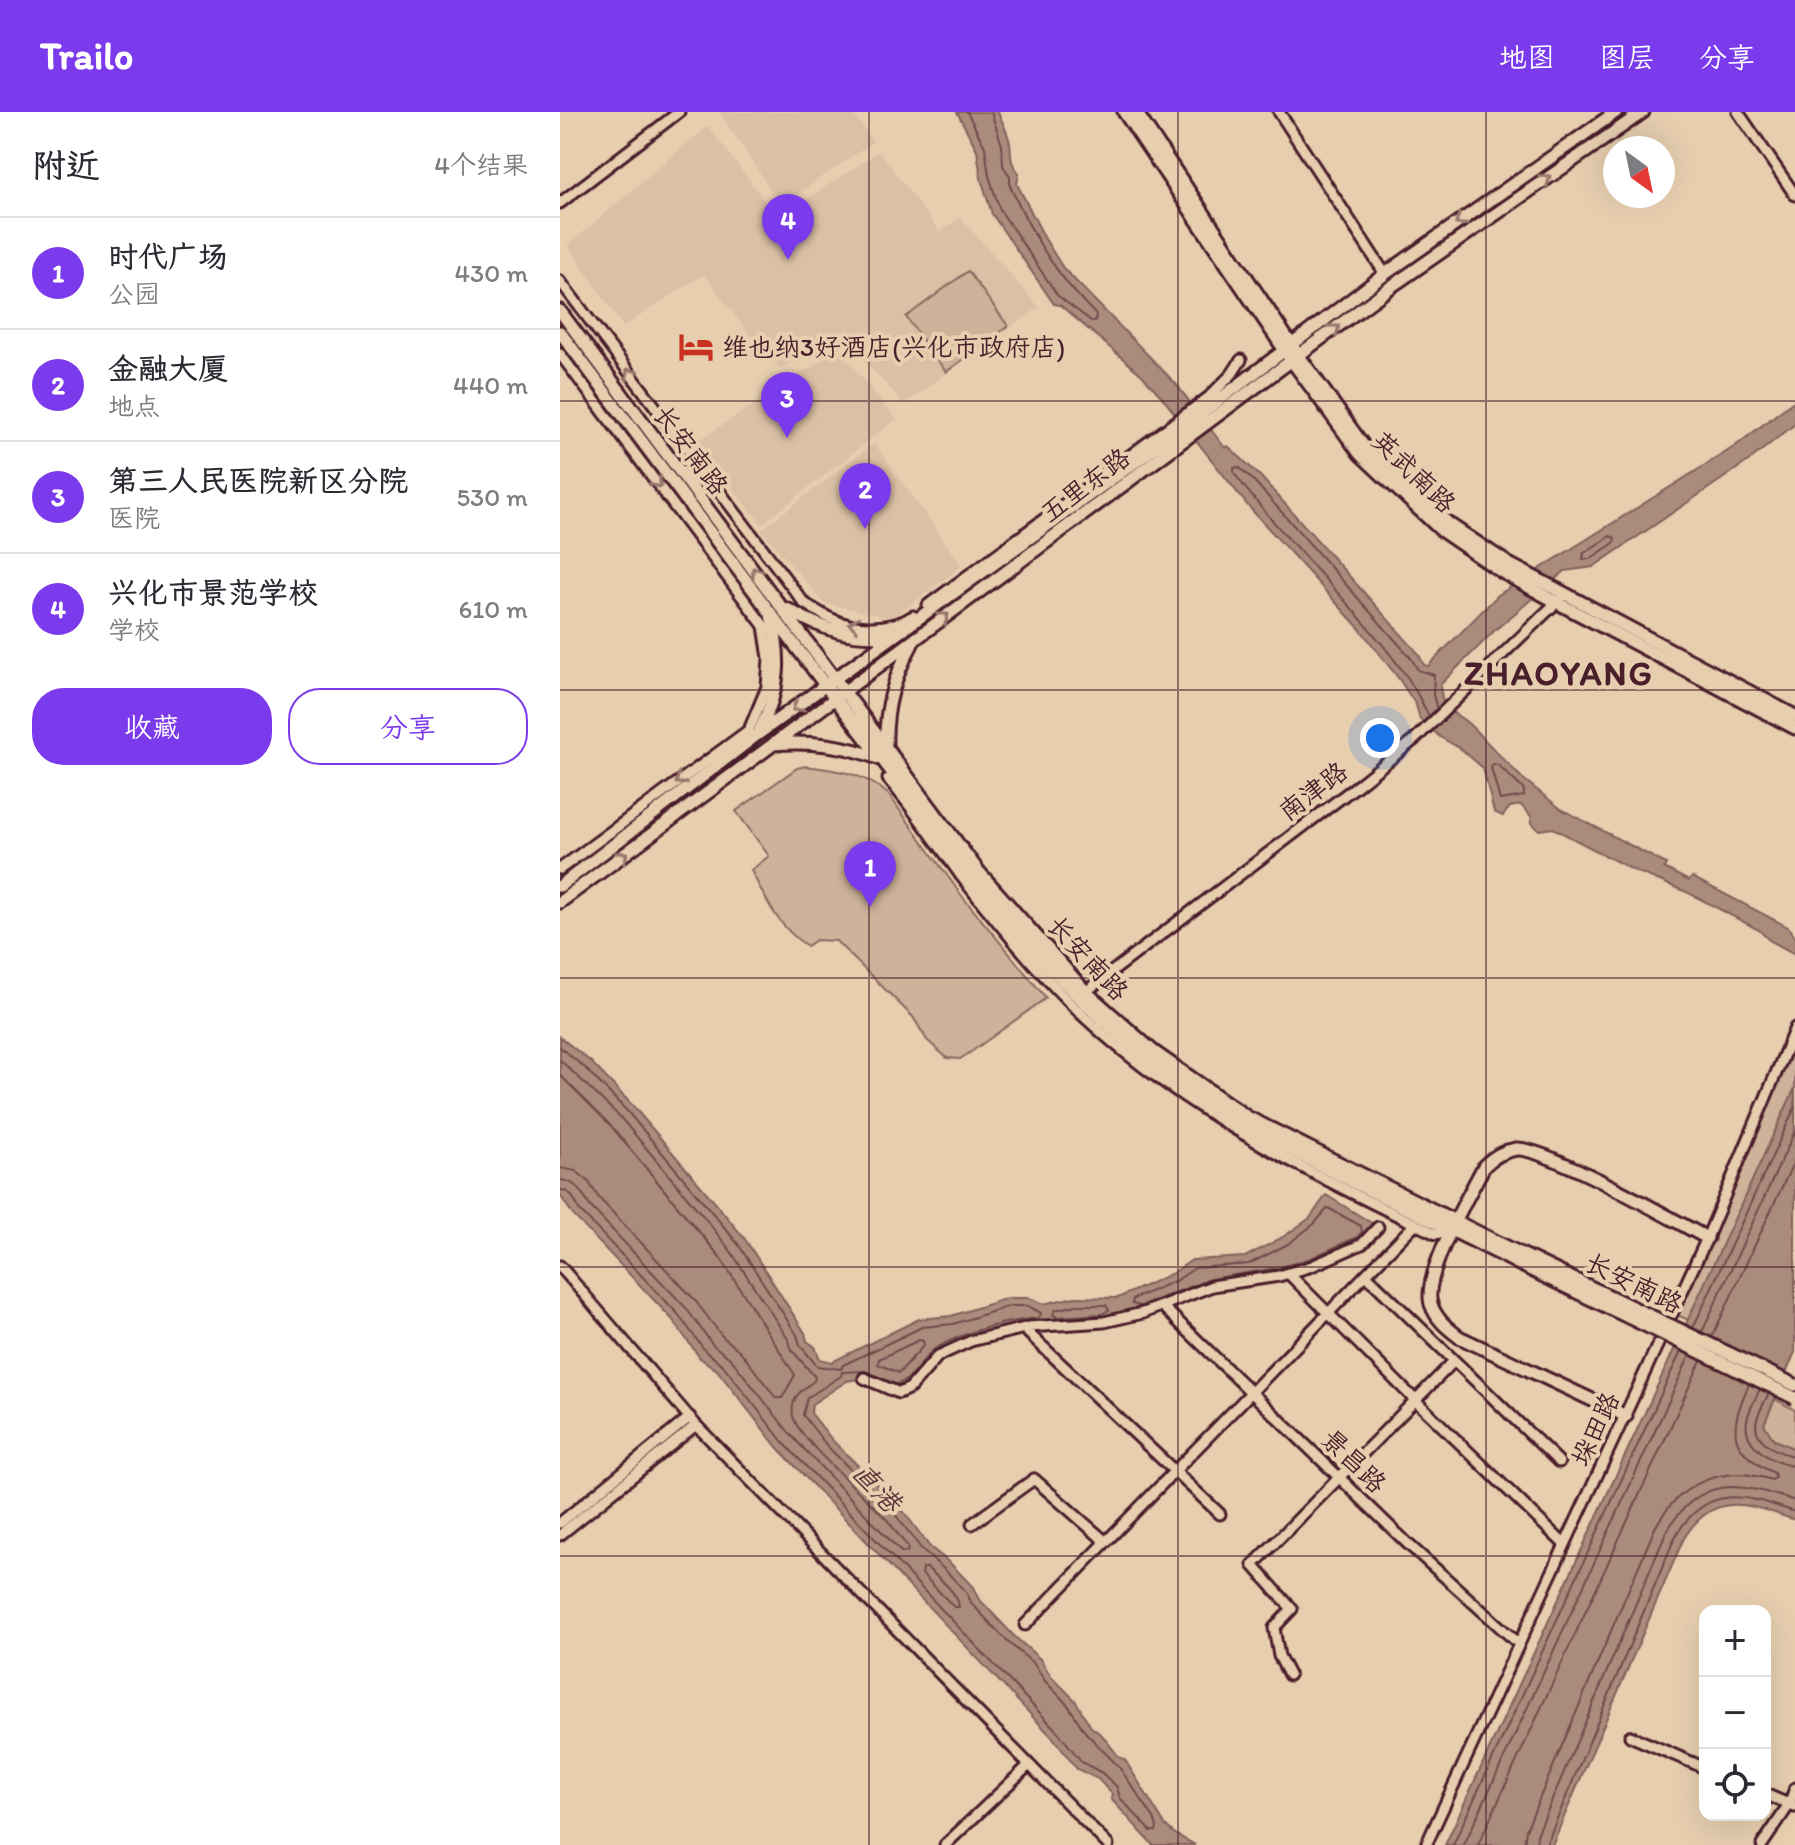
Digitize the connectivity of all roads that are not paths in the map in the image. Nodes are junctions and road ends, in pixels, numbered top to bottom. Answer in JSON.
{"nodes":[{"id":1,"x":679,"y":112,"type":"edge"},
{"id":2,"x":1124,"y":112,"type":"edge"},
{"id":3,"x":1136,"y":112,"type":"edge"},
{"id":4,"x":1279,"y":112,"type":"edge"},
{"id":5,"x":1616,"y":112,"type":"edge"},
{"id":6,"x":1643,"y":112,"type":"edge"},
{"id":7,"x":1738,"y":112,"type":"edge"},
{"id":8,"x":1795,"y":195,"type":"edge"},
{"id":9,"x":560,"y":203,"type":"edge"},
{"id":10,"x":1385,"y":274,"type":"junction"},
{"id":11,"x":560,"y":281,"type":"edge"},
{"id":12,"x":560,"y":311,"type":"edge"},
{"id":13,"x":560,"y":332,"type":"edge"},
{"id":14,"x":1292,"y":353,"type":"junction"},
{"id":15,"x":560,"y":354,"type":"edge"},
{"id":16,"x":1241,"y":360,"type":"dead end"},
{"id":17,"x":1219,"y":401,"type":"junction"},
{"id":18,"x":1177,"y":431,"type":"junction"},
{"id":19,"x":1561,"y":599,"type":"junction"},
{"id":20,"x":782,"y":607,"type":"junction"},
{"id":21,"x":770,"y":611,"type":"junction"},
{"id":22,"x":896,"y":634,"type":"junction"},
{"id":23,"x":915,"y":639,"type":"junction"},
{"id":24,"x":837,"y":679,"type":"junction"},
{"id":25,"x":826,"y":687,"type":"junction"},
{"id":26,"x":845,"y":690,"type":"junction"},
{"id":27,"x":834,"y":698,"type":"junction"},
{"id":28,"x":1795,"y":716,"type":"edge"},
{"id":29,"x":1795,"y":728,"type":"edge"},
{"id":30,"x":758,"y":734,"type":"junction"},
{"id":31,"x":773,"y":744,"type":"junction"},
{"id":32,"x":886,"y":746,"type":"junction"},
{"id":33,"x":882,"y":760,"type":"junction"},
{"id":34,"x":888,"y":779,"type":"dead end"},
{"id":35,"x":560,"y":869,"type":"edge"},
{"id":36,"x":560,"y":886,"type":"edge"},
{"id":37,"x":560,"y":902,"type":"edge"},
{"id":38,"x":1078,"y":998,"type":"junction"},
{"id":39,"x":1795,"y":1028,"type":"edge"},
{"id":40,"x":1415,"y":1224,"type":"junction"},
{"id":41,"x":1454,"y":1225,"type":"junction"},
{"id":42,"x":1378,"y":1227,"type":"dead end"},
{"id":43,"x":1707,"y":1238,"type":"junction"},
{"id":44,"x":1519,"y":1258,"type":"junction"},
{"id":45,"x":560,"y":1266,"type":"edge"},
{"id":46,"x":1288,"y":1273,"type":"junction"},
{"id":47,"x":1366,"y":1275,"type":"junction"},
{"id":48,"x":1162,"y":1306,"type":"junction"},
{"id":49,"x":1328,"y":1314,"type":"junction"},
{"id":50,"x":1024,"y":1329,"type":"junction"},
{"id":51,"x":1453,"y":1362,"type":"junction"},
{"id":52,"x":864,"y":1378,"type":"dead end"},
{"id":53,"x":1795,"y":1385,"type":"edge"},
{"id":54,"x":1252,"y":1394,"type":"junction"},
{"id":55,"x":1795,"y":1398,"type":"edge"},
{"id":56,"x":1415,"y":1400,"type":"junction"},
{"id":57,"x":1626,"y":1416,"type":"junction"},
{"id":58,"x":693,"y":1421,"type":"junction"},
{"id":59,"x":1559,"y":1462,"type":"dead end"},
{"id":60,"x":1175,"y":1471,"type":"junction"},
{"id":61,"x":1339,"y":1478,"type":"junction"},
{"id":62,"x":1220,"y":1514,"type":"dead end"},
{"id":63,"x":560,"y":1523,"type":"edge"},
{"id":64,"x":972,"y":1524,"type":"dead end"},
{"id":65,"x":560,"y":1535,"type":"edge"},
{"id":66,"x":1106,"y":1542,"type":"junction"},
{"id":67,"x":1564,"y":1544,"type":"junction"},
{"id":68,"x":1025,"y":1625,"type":"dead end"},
{"id":69,"x":1519,"y":1644,"type":"junction"},
{"id":70,"x":1289,"y":1675,"type":"dead end"},
{"id":71,"x":1630,"y":1736,"type":"dead end"},
{"id":72,"x":1029,"y":1765,"type":"junction"},
{"id":73,"x":1699,"y":1765,"type":"edge"},
{"id":74,"x":1795,"y":1788,"type":"edge"},
{"id":75,"x":1771,"y":1797,"type":"edge"},
{"id":76,"x":1792,"y":1806,"type":"edge"},
{"id":77,"x":945,"y":1845,"type":"edge"},
{"id":78,"x":1108,"y":1845,"type":"edge"},
{"id":79,"x":1426,"y":1845,"type":"edge"},
{"id":80,"x":1762,"y":1845,"type":"edge"}],
"edges":[{"from":1,"to":9,"type":"street"},
{"from":2,"to":14,"type":"main road","name":"英武南路"},
{"from":3,"to":14,"type":"main road","name":"英武南路"},
{"from":4,"to":10,"type":"street"},
{"from":5,"to":10,"type":"main road","name":"五里东路","one_way":true},
{"from":14,"to":6,"type":"main road","name":"五里东路","one_way":true},
{"from":7,"to":8,"type":"street"},
{"from":10,"to":14,"type":"main road","name":"五里东路"},
{"from":18,"to":11,"type":"street","one_way":true},
{"from":20,"to":12,"type":"main road","name":"长安南路","one_way":true},
{"from":13,"to":21,"type":"main road","name":"长安南路"},
{"from":14,"to":17,"type":"main road","name":"五里东路"},
{"from":14,"to":19,"type":"main road","name":"英武南路"},
{"from":15,"to":35,"type":"street","one_way":true},
{"from":16,"to":17,"type":"street"},
{"from":17,"to":18,"type":"main road","name":"五里东路"},
{"from":18,"to":22,"type":"main road","name":"五里东路"},
{"from":23,"to":18,"type":"main road","name":"五里东路","one_way":true},
{"from":19,"to":28,"type":"main road","name":"英武南路"},
{"from":19,"to":29,"type":"main road","name":"英武南路"},
{"from":19,"to":38,"type":"street","name":"南津路"},
{"from":20,"to":22,"type":"main road"},
{"from":20,"to":24,"type":"main road","name":"长安南路"},
{"from":21,"to":25,"type":"main road","name":"长安南路"},
{"from":21,"to":30,"type":"main road"},
{"from":22,"to":24,"type":"main road","name":"五里东路"},
{"from":23,"to":26,"type":"main road","name":"五里东路"},
{"from":23,"to":32,"type":"main road"},
{"from":24,"to":25,"type":"main road","name":"五里东路"},
{"from":24,"to":26,"type":"main road","name":"长安南路"},
{"from":25,"to":27,"type":"main road","name":"长安南路"},
{"from":25,"to":30,"type":"main road","name":"五里东路","one_way":true},
{"from":26,"to":27,"type":"main road","name":"五里东路"},
{"from":26,"to":32,"type":"main road","name":"长安南路"},
{"from":27,"to":31,"type":"main road","name":"五里东路"},
{"from":27,"to":33,"type":"main road","name":"长安南路"},
{"from":30,"to":36,"type":"main road","name":"五里东路"},
{"from":31,"to":33,"type":"main road"},
{"from":37,"to":31,"type":"main road","name":"五里东路","one_way":true},
{"from":32,"to":38,"type":"main road","name":"长安南路"},
{"from":33,"to":38,"type":"main road","name":"长安南路"},
{"from":34,"to":38,"type":"street"},
{"from":38,"to":40,"type":"street"},
{"from":38,"to":41,"type":"main road","name":"长安南路"},
{"from":39,"to":43,"type":"street","name":"垛田路"},
{"from":40,"to":41,"type":"street"},
{"from":40,"to":47,"type":"street"},
{"from":41,"to":43,"type":"main road"},
{"from":41,"to":44,"type":"main road","name":"长安南路"},
{"from":41,"to":57,"type":"main road"},
{"from":42,"to":46,"type":"street"},
{"from":43,"to":57,"type":"street","name":"垛田路"},
{"from":44,"to":53,"type":"main road","name":"长安南路","bridge":true},
{"from":44,"to":55,"type":"main road","name":"长安南路","bridge":true},
{"from":45,"to":58,"type":"street"},
{"from":46,"to":48,"type":"street"},
{"from":46,"to":49,"type":"street"},
{"from":47,"to":49,"type":"street"},
{"from":47,"to":51,"type":"street"},
{"from":48,"to":50,"type":"street"},
{"from":48,"to":54,"type":"street","name":"景昌路"},
{"from":49,"to":54,"type":"street"},
{"from":49,"to":56,"type":"street"},
{"from":50,"to":52,"type":"street"},
{"from":50,"to":60,"type":"street"},
{"from":51,"to":56,"type":"street"},
{"from":51,"to":59,"type":"street"},
{"from":54,"to":60,"type":"street"},
{"from":54,"to":61,"type":"street","name":"景昌路"},
{"from":56,"to":61,"type":"street"},
{"from":56,"to":67,"type":"street"},
{"from":57,"to":67,"type":"street","name":"垛田路"},
{"from":58,"to":63,"type":"street"},
{"from":58,"to":65,"type":"street"},
{"from":58,"to":72,"type":"street"},
{"from":60,"to":62,"type":"street"},
{"from":60,"to":66,"type":"street"},
{"from":61,"to":69,"type":"street","name":"景昌路"},
{"from":61,"to":70,"type":"street"},
{"from":64,"to":66,"type":"street"},
{"from":66,"to":68,"type":"street"},
{"from":67,"to":69,"type":"street","name":"垛田路"},
{"from":69,"to":79,"type":"street","name":"垛田路"},
{"from":71,"to":73,"type":"street"},
{"from":72,"to":77,"type":"street"},
{"from":72,"to":78,"type":"street"},
{"from":74,"to":76,"type":"street"},
{"from":75,"to":76,"type":"street"},
{"from":76,"to":80,"type":"street"}]}
